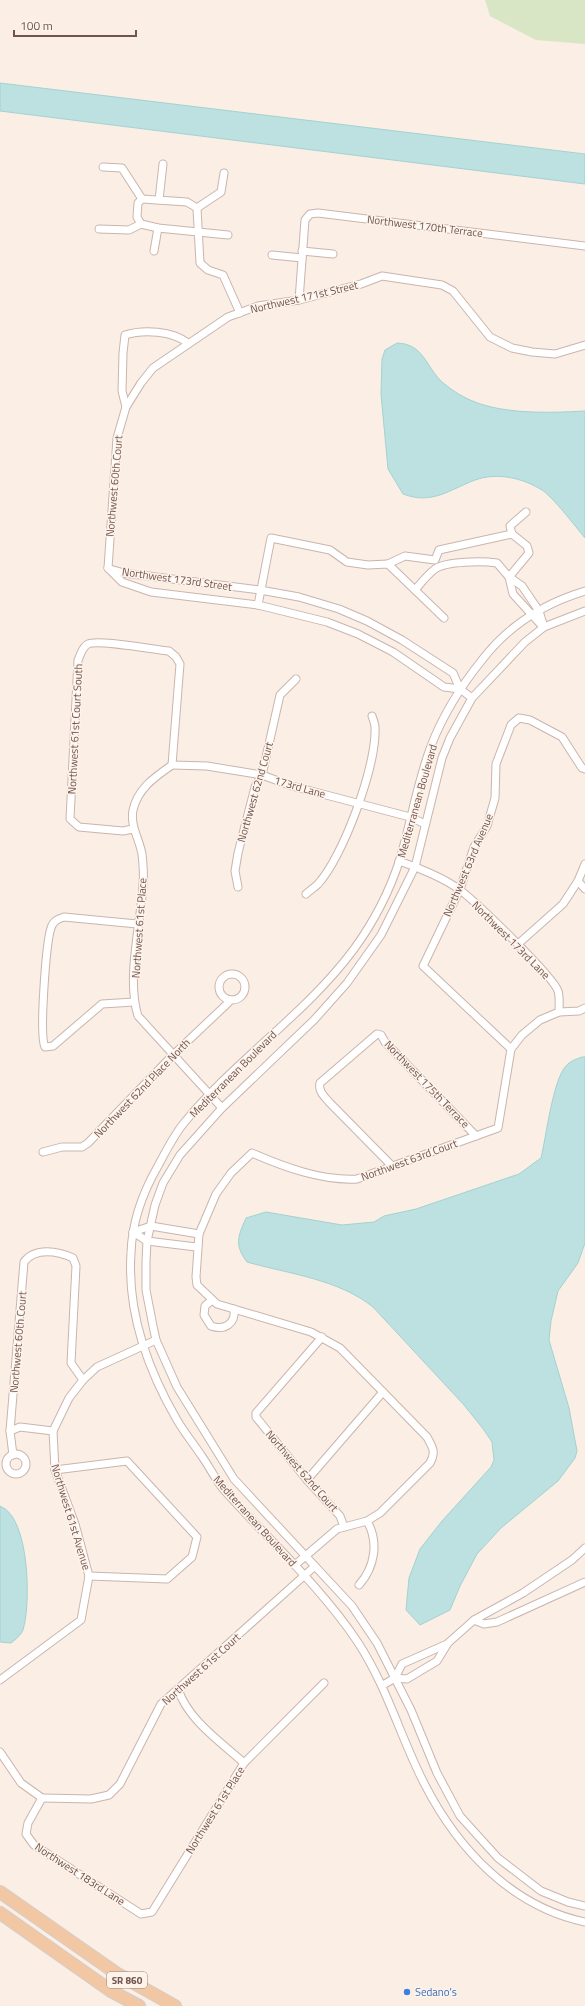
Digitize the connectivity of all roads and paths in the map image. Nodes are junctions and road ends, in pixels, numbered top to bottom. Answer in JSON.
{"nodes":[{"id":1,"x":163,"y":164,"type":"dead end"},
{"id":2,"x":103,"y":167,"type":"dead end"},
{"id":3,"x":224,"y":173,"type":"dead end"},
{"id":4,"x":142,"y":199,"type":"junction"},
{"id":5,"x":159,"y":200,"type":"junction"},
{"id":6,"x":197,"y":208,"type":"junction"},
{"id":7,"x":141,"y":224,"type":"junction"},
{"id":8,"x":158,"y":228,"type":"junction"},
{"id":9,"x":99,"y":229,"type":"dead end"},
{"id":10,"x":198,"y":233,"type":"junction"},
{"id":11,"x":228,"y":235,"type":"dead end"},
{"id":12,"x":585,"y":246,"type":"edge"},
{"id":13,"x":154,"y":251,"type":"dead end"},
{"id":14,"x":333,"y":254,"type":"dead end"},
{"id":15,"x":272,"y":255,"type":"dead end"},
{"id":16,"x":302,"y":255,"type":"junction"},
{"id":17,"x":299,"y":300,"type":"junction"},
{"id":18,"x":240,"y":313,"type":"junction"},
{"id":19,"x":188,"y":343,"type":"junction"},
{"id":20,"x":585,"y":345,"type":"edge"},
{"id":21,"x":126,"y":407,"type":"junction"},
{"id":22,"x":526,"y":512,"type":"dead end"},
{"id":23,"x":512,"y":534,"type":"junction"},
{"id":24,"x":435,"y":560,"type":"junction"},
{"id":25,"x":388,"y":564,"type":"junction"},
{"id":26,"x":441,"y":567,"type":"junction"},
{"id":27,"x":108,"y":568,"type":"junction"},
{"id":28,"x":510,"y":577,"type":"junction"},
{"id":29,"x":260,"y":590,"type":"junction"},
{"id":30,"x":415,"y":590,"type":"junction"},
{"id":31,"x":585,"y":591,"type":"edge"},
{"id":32,"x":258,"y":605,"type":"junction"},
{"id":33,"x":538,"y":610,"type":"junction"},
{"id":34,"x":585,"y":611,"type":"edge"},
{"id":35,"x":531,"y":614,"type":"junction"},
{"id":36,"x":444,"y":618,"type":"dead end"},
{"id":37,"x":544,"y":628,"type":"junction"},
{"id":38,"x":296,"y":679,"type":"dead end"},
{"id":39,"x":460,"y":689,"type":"junction"},
{"id":40,"x":472,"y":698,"type":"junction"},
{"id":41,"x":372,"y":716,"type":"dead end"},
{"id":42,"x":172,"y":765,"type":"junction"},
{"id":43,"x":585,"y":769,"type":"edge"},
{"id":44,"x":262,"y":775,"type":"junction"},
{"id":45,"x":359,"y":803,"type":"junction"},
{"id":46,"x":410,"y":817,"type":"junction"},
{"id":47,"x":425,"y":824,"type":"junction"},
{"id":48,"x":133,"y":829,"type":"junction"},
{"id":49,"x":399,"y":861,"type":"junction"},
{"id":50,"x":585,"y":864,"type":"edge"},
{"id":51,"x":415,"y":866,"type":"junction"},
{"id":52,"x":578,"y":881,"type":"junction"},
{"id":53,"x":238,"y":888,"type":"dead end"},
{"id":54,"x":460,"y":889,"type":"junction"},
{"id":55,"x":585,"y":889,"type":"edge"},
{"id":56,"x":306,"y":894,"type":"dead end"},
{"id":57,"x":138,"y":924,"type":"junction"},
{"id":58,"x":518,"y":944,"type":"junction"},
{"id":59,"x":230,"y":1000,"type":"dead end"},
{"id":60,"x":134,"y":1002,"type":"junction"},
{"id":61,"x":585,"y":1008,"type":"edge"},
{"id":62,"x":559,"y":1012,"type":"junction"},
{"id":63,"x":511,"y":1049,"type":"junction"},
{"id":64,"x":173,"y":1055,"type":"junction"},
{"id":65,"x":210,"y":1094,"type":"junction"},
{"id":66,"x":222,"y":1108,"type":"junction"},
{"id":67,"x":476,"y":1136,"type":"junction"},
{"id":68,"x":43,"y":1152,"type":"dead end"},
{"id":69,"x":392,"y":1166,"type":"junction"},
{"id":70,"x":150,"y":1226,"type":"junction"},
{"id":71,"x":133,"y":1232,"type":"junction"},
{"id":72,"x":199,"y":1234,"type":"junction"},
{"id":73,"x":147,"y":1242,"type":"junction"},
{"id":74,"x":196,"y":1247,"type":"junction"},
{"id":75,"x":212,"y":1300,"type":"junction"},
{"id":76,"x":234,"y":1309,"type":"junction"},
{"id":77,"x":322,"y":1337,"type":"junction"},
{"id":78,"x":156,"y":1340,"type":"junction"},
{"id":79,"x":143,"y":1346,"type":"junction"},
{"id":80,"x":83,"y":1380,"type":"junction"},
{"id":81,"x":383,"y":1392,"type":"junction"},
{"id":82,"x":10,"y":1431,"type":"junction"},
{"id":83,"x":53,"y":1432,"type":"junction"},
{"id":84,"x":13,"y":1455,"type":"dead end"},
{"id":85,"x":55,"y":1470,"type":"junction"},
{"id":86,"x":308,"y":1480,"type":"junction"},
{"id":87,"x":367,"y":1521,"type":"junction"},
{"id":88,"x":344,"y":1527,"type":"junction"},
{"id":89,"x":585,"y":1548,"type":"edge"},
{"id":90,"x":305,"y":1555,"type":"junction"},
{"id":91,"x":295,"y":1565,"type":"junction"},
{"id":92,"x":315,"y":1566,"type":"junction"},
{"id":93,"x":89,"y":1576,"type":"junction"},
{"id":94,"x":304,"y":1576,"type":"junction"},
{"id":95,"x":585,"y":1582,"type":"edge"},
{"id":96,"x":359,"y":1585,"type":"dead end"},
{"id":97,"x":474,"y":1620,"type":"junction"},
{"id":98,"x":448,"y":1644,"type":"junction"},
{"id":99,"x":395,"y":1678,"type":"junction"},
{"id":100,"x":0,"y":1680,"type":"edge"},
{"id":101,"x":324,"y":1683,"type":"dead end"},
{"id":102,"x":383,"y":1685,"type":"junction"},
{"id":103,"x":178,"y":1689,"type":"junction"},
{"id":104,"x":0,"y":1752,"type":"edge"},
{"id":105,"x":244,"y":1763,"type":"junction"},
{"id":106,"x":42,"y":1798,"type":"junction"},
{"id":107,"x":0,"y":1892,"type":"edge"},
{"id":108,"x":585,"y":1906,"type":"edge"},
{"id":109,"x":152,"y":1912,"type":"joint"},
{"id":110,"x":0,"y":1913,"type":"edge"},
{"id":111,"x":585,"y":1922,"type":"edge"},
{"id":112,"x":82,"y":1950,"type":"junction"},
{"id":113,"x":73,"y":1964,"type":"junction"},
{"id":114,"x":139,"y":2006,"type":"edge"},
{"id":115,"x":175,"y":2006,"type":"edge"}],
"edges":[{"from":1,"to":5,"type":"street"},
{"from":2,"to":4,"type":"street"},
{"from":3,"to":6,"type":"street"},
{"from":4,"to":5,"type":"street"},
{"from":4,"to":7,"type":"street"},
{"from":5,"to":6,"type":"street"},
{"from":6,"to":10,"type":"street"},
{"from":7,"to":8,"type":"street"},
{"from":7,"to":9,"type":"street"},
{"from":8,"to":10,"type":"street"},
{"from":8,"to":13,"type":"street"},
{"from":10,"to":11,"type":"street"},
{"from":10,"to":18,"type":"street"},
{"from":12,"to":16,"type":"street","name":"Northwest 170th Terrace"},
{"from":14,"to":16,"type":"street"},
{"from":15,"to":16,"type":"street"},
{"from":16,"to":17,"type":"street"},
{"from":17,"to":18,"type":"street","name":"Northwest 171st Street"},
{"from":17,"to":20,"type":"street","name":"Northwest 171st Street"},
{"from":18,"to":19,"type":"street","name":"Northwest 171st Street"},
{"from":19,"to":21,"type":"street","name":"Northwest 171st Street"},
{"from":19,"to":21,"type":"street","name":"Northwest 60th Court"},
{"from":21,"to":27,"type":"street","name":"Northwest 60th Court"},
{"from":22,"to":23,"type":"street"},
{"from":23,"to":24,"type":"street"},
{"from":23,"to":28,"type":"street"},
{"from":24,"to":25,"type":"street"},
{"from":24,"to":26,"type":"street"},
{"from":25,"to":29,"type":"street"},
{"from":25,"to":30,"type":"street"},
{"from":26,"to":28,"type":"street"},
{"from":26,"to":30,"type":"street"},
{"from":27,"to":29,"type":"street","name":"Northwest 173rd Street"},
{"from":27,"to":32,"type":"street","name":"Northwest 173rd Street"},
{"from":28,"to":33,"type":"street"},
{"from":28,"to":35,"type":"street"},
{"from":29,"to":32,"type":"street"},
{"from":29,"to":39,"type":"street","name":"Northwest 173rd Street"},
{"from":30,"to":36,"type":"street"},
{"from":31,"to":33,"type":"street","name":"Mediterranean Boulevard"},
{"from":32,"to":39,"type":"street","name":"Northwest 173rd Street"},
{"from":33,"to":35,"type":"street","name":"Mediterranean Boulevard"},
{"from":33,"to":37,"type":"street"},
{"from":34,"to":37,"type":"street","name":"Mediterranean Boulevard"},
{"from":35,"to":37,"type":"street"},
{"from":35,"to":39,"type":"street","name":"Mediterranean Boulevard"},
{"from":37,"to":40,"type":"street","name":"Mediterranean Boulevard"},
{"from":38,"to":44,"type":"street","name":"Northwest 62nd Court"},
{"from":39,"to":40,"type":"street","name":"Northwest 173rd Street"},
{"from":39,"to":46,"type":"street","name":"Mediterranean Boulevard"},
{"from":40,"to":47,"type":"street","name":"Mediterranean Boulevard"},
{"from":41,"to":45,"type":"street"},
{"from":42,"to":44,"type":"street","name":"173rd Lane"},
{"from":42,"to":48,"type":"street","name":"Northwest 61st Place"},
{"from":42,"to":48,"type":"street","name":"Northwest 61st Court South"},
{"from":43,"to":54,"type":"street","name":"Northwest 63rd Avenue"},
{"from":44,"to":45,"type":"street","name":"173rd Lane"},
{"from":44,"to":53,"type":"street","name":"Northwest 62nd Court"},
{"from":45,"to":46,"type":"street","name":"173rd Lane"},
{"from":45,"to":56,"type":"street"},
{"from":46,"to":47,"type":"street","name":"173rd Lane"},
{"from":46,"to":49,"type":"street","name":"Mediterranean Boulevard"},
{"from":47,"to":51,"type":"street","name":"Mediterranean Boulevard"},
{"from":48,"to":57,"type":"street","name":"Northwest 61st Place"},
{"from":49,"to":51,"type":"street","name":"Northwest 173rd Lane"},
{"from":49,"to":65,"type":"street","name":"Mediterranean Boulevard"},
{"from":50,"to":52,"type":"street"},
{"from":51,"to":54,"type":"street","name":"Northwest 173rd Lane"},
{"from":51,"to":66,"type":"street","name":"Mediterranean Boulevard"},
{"from":52,"to":55,"type":"street"},
{"from":52,"to":58,"type":"street"},
{"from":54,"to":58,"type":"street","name":"Northwest 173rd Lane"},
{"from":54,"to":63,"type":"street","name":"Northwest 63rd Avenue"},
{"from":57,"to":60,"type":"street","name":"Northwest 61st Place"},
{"from":57,"to":60,"type":"street"},
{"from":58,"to":62,"type":"street","name":"Northwest 173rd Lane"},
{"from":59,"to":64,"type":"street","name":"Northwest 62nd Place North"},
{"from":60,"to":64,"type":"street"},
{"from":61,"to":62,"type":"street"},
{"from":62,"to":63,"type":"street"},
{"from":63,"to":67,"type":"street","name":"Northwest 63rd Court"},
{"from":64,"to":65,"type":"street"},
{"from":64,"to":68,"type":"street","name":"Northwest 62nd Place North"},
{"from":65,"to":66,"type":"street"},
{"from":65,"to":71,"type":"street","name":"Mediterranean Boulevard"},
{"from":66,"to":70,"type":"street","name":"Mediterranean Boulevard"},
{"from":67,"to":69,"type":"street","name":"Northwest 63rd Court"},
{"from":67,"to":69,"type":"street","name":"Northwest 175th Terrace"},
{"from":69,"to":72,"type":"street","name":"Northwest 63rd Court"},
{"from":70,"to":71,"type":"street"},
{"from":70,"to":72,"type":"street"},
{"from":70,"to":73,"type":"street","name":"Mediterranean Boulevard"},
{"from":71,"to":73,"type":"street"},
{"from":71,"to":79,"type":"street","name":"Mediterranean Boulevard"},
{"from":72,"to":74,"type":"street","name":"Northwest 63rd Court"},
{"from":73,"to":74,"type":"street"},
{"from":73,"to":78,"type":"street","name":"Mediterranean Boulevard"},
{"from":74,"to":75,"type":"street","name":"Northwest 63rd Court"},
{"from":75,"to":76,"type":"street","name":"Northwest 63rd Court"},
{"from":75,"to":76,"type":"street"},
{"from":76,"to":77,"type":"street","name":"Northwest 63rd Court"},
{"from":77,"to":81,"type":"street","name":"Northwest 63rd Court"},
{"from":77,"to":86,"type":"street","name":"Northwest 62nd Court"},
{"from":78,"to":79,"type":"street"},
{"from":78,"to":90,"type":"street","name":"Mediterranean Boulevard"},
{"from":79,"to":80,"type":"street"},
{"from":79,"to":91,"type":"street","name":"Mediterranean Boulevard"},
{"from":80,"to":82,"type":"street","name":"Northwest 60th Court"},
{"from":80,"to":83,"type":"street"},
{"from":81,"to":86,"type":"street"},
{"from":81,"to":87,"type":"street","name":"Northwest 63rd Court"},
{"from":82,"to":83,"type":"street"},
{"from":82,"to":84,"type":"street","name":"Northwest 60th Court"},
{"from":83,"to":85,"type":"street","name":"Northwest 61st Avenue"},
{"from":85,"to":93,"type":"street","name":"Northwest 61st Avenue"},
{"from":85,"to":93,"type":"street"},
{"from":86,"to":88,"type":"street","name":"Northwest 62nd Court"},
{"from":87,"to":88,"type":"street"},
{"from":87,"to":96,"type":"street"},
{"from":88,"to":90,"type":"street"},
{"from":89,"to":97,"type":"street"},
{"from":90,"to":91,"type":"street"},
{"from":90,"to":92,"type":"street","name":"Mediterranean Boulevard"},
{"from":91,"to":94,"type":"street","name":"Mediterranean Boulevard"},
{"from":92,"to":94,"type":"street","name":"Northwest 61st Court"},
{"from":92,"to":99,"type":"street","name":"Mediterranean Boulevard"},
{"from":93,"to":100,"type":"street","name":"Northwest 61st Avenue"},
{"from":94,"to":102,"type":"street","name":"Mediterranean Boulevard"},
{"from":94,"to":103,"type":"street","name":"Northwest 61st Court"},
{"from":95,"to":97,"type":"street"},
{"from":97,"to":98,"type":"street"},
{"from":98,"to":99,"type":"street"},
{"from":98,"to":99,"type":"street"},
{"from":99,"to":102,"type":"street"},
{"from":99,"to":108,"type":"street","name":"Mediterranean Boulevard"},
{"from":101,"to":105,"type":"street","name":"Northwest 61st Place"},
{"from":102,"to":111,"type":"street","name":"Mediterranean Boulevard"},
{"from":103,"to":105,"type":"street"},
{"from":103,"to":106,"type":"street","name":"Northwest 61st Court"},
{"from":104,"to":106,"type":"street"},
{"from":105,"to":109,"type":"street","name":"Northwest 61st Place"},
{"from":106,"to":109,"type":"street","name":"Northwest 183rd Lane"},
{"from":107,"to":112,"type":"main road","number":"SR 860"},
{"from":110,"to":113,"type":"main road","number":"SR 860"},
{"from":112,"to":113,"type":"main road"},
{"from":112,"to":115,"type":"main road","number":"SR 860"},
{"from":113,"to":114,"type":"main road","number":"SR 860"}]}
